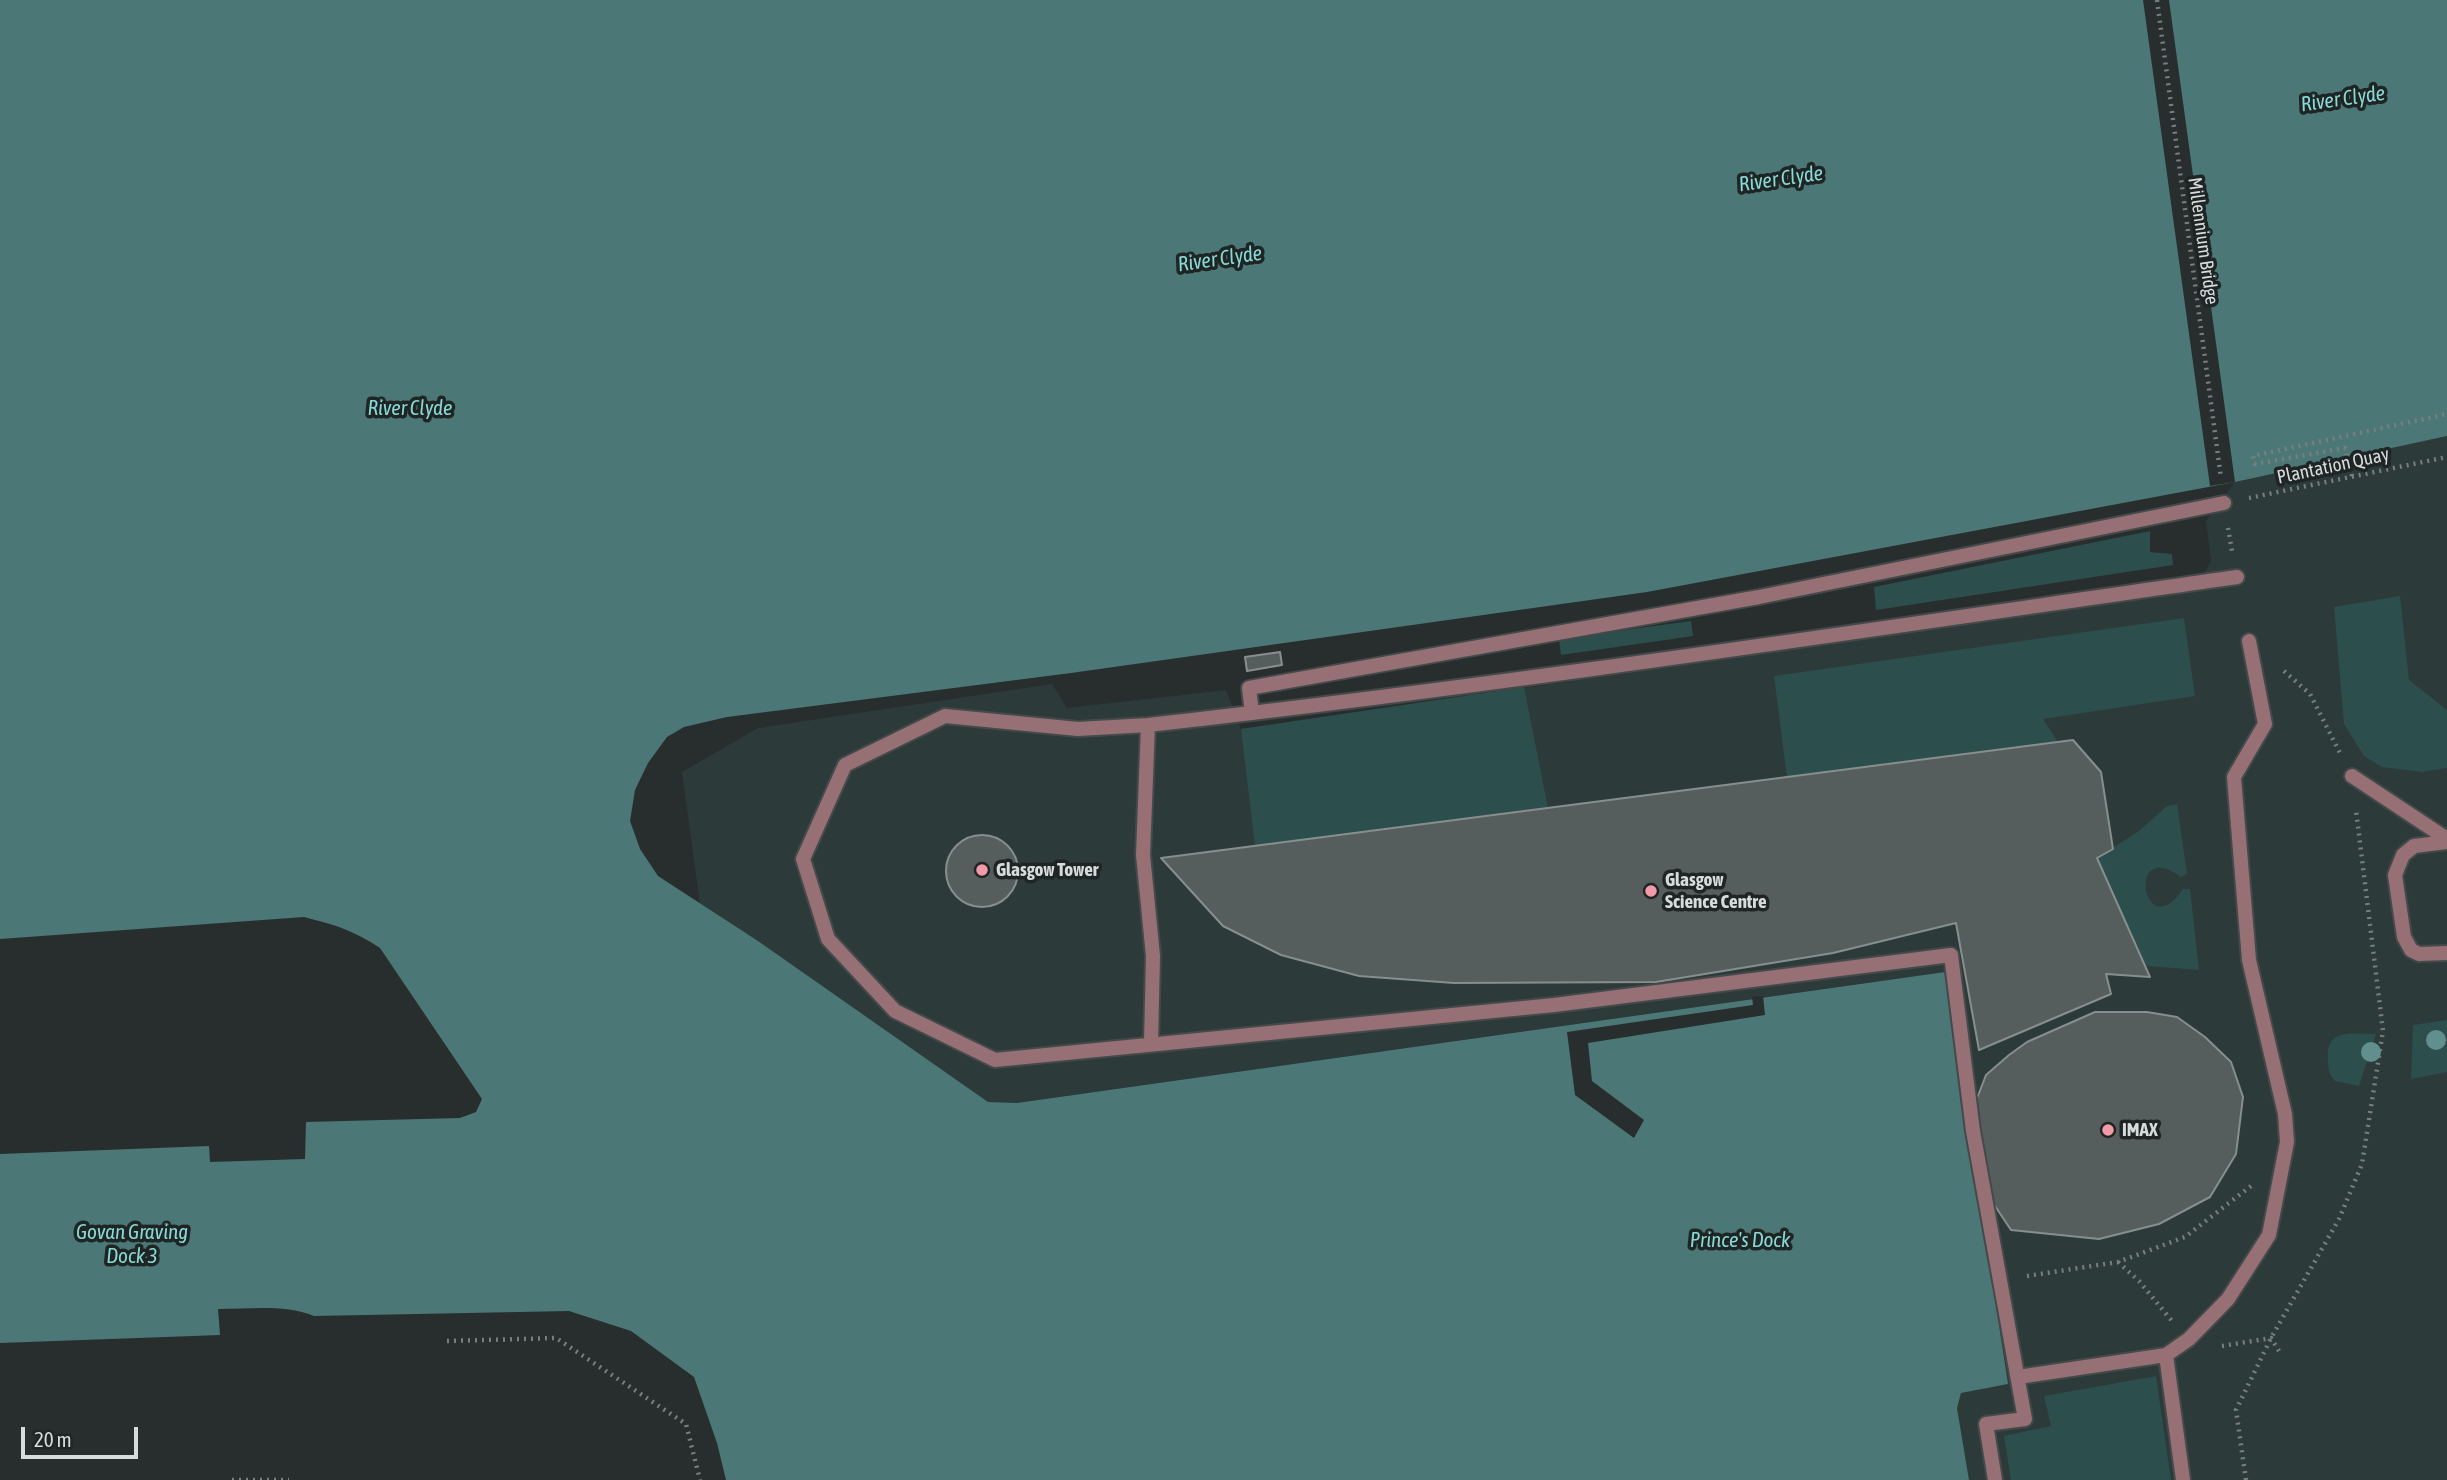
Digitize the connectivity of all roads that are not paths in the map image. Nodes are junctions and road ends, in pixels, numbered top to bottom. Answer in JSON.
{"nodes":[{"id":1,"x":2224,"y":503,"type":"road end"},
{"id":2,"x":2237,"y":577,"type":"dead end"},
{"id":3,"x":2249,"y":641,"type":"road end"},
{"id":4,"x":1252,"y":713,"type":"junction"},
{"id":5,"x":1148,"y":725,"type":"junction"},
{"id":6,"x":2352,"y":776,"type":"road end"},
{"id":7,"x":2447,"y":841,"type":"edge"},
{"id":8,"x":2447,"y":953,"type":"edge"},
{"id":9,"x":1151,"y":1044,"type":"junction"},
{"id":10,"x":2165,"y":1355,"type":"junction"},
{"id":11,"x":2018,"y":1377,"type":"junction"},
{"id":12,"x":1995,"y":1480,"type":"edge"},
{"id":13,"x":2183,"y":1480,"type":"edge"}],
"edges":[{"from":1,"to":4,"type":"street"},
{"from":2,"to":4,"type":"street"},
{"from":3,"to":10,"type":"street"},
{"from":4,"to":5,"type":"street"},
{"from":5,"to":9,"type":"street"},
{"from":5,"to":9,"type":"street"},
{"from":6,"to":7,"type":"street"},
{"from":7,"to":8,"type":"street"},
{"from":9,"to":11,"type":"street"},
{"from":10,"to":11,"type":"street"},
{"from":10,"to":13,"type":"street"},
{"from":11,"to":12,"type":"street"}]}
